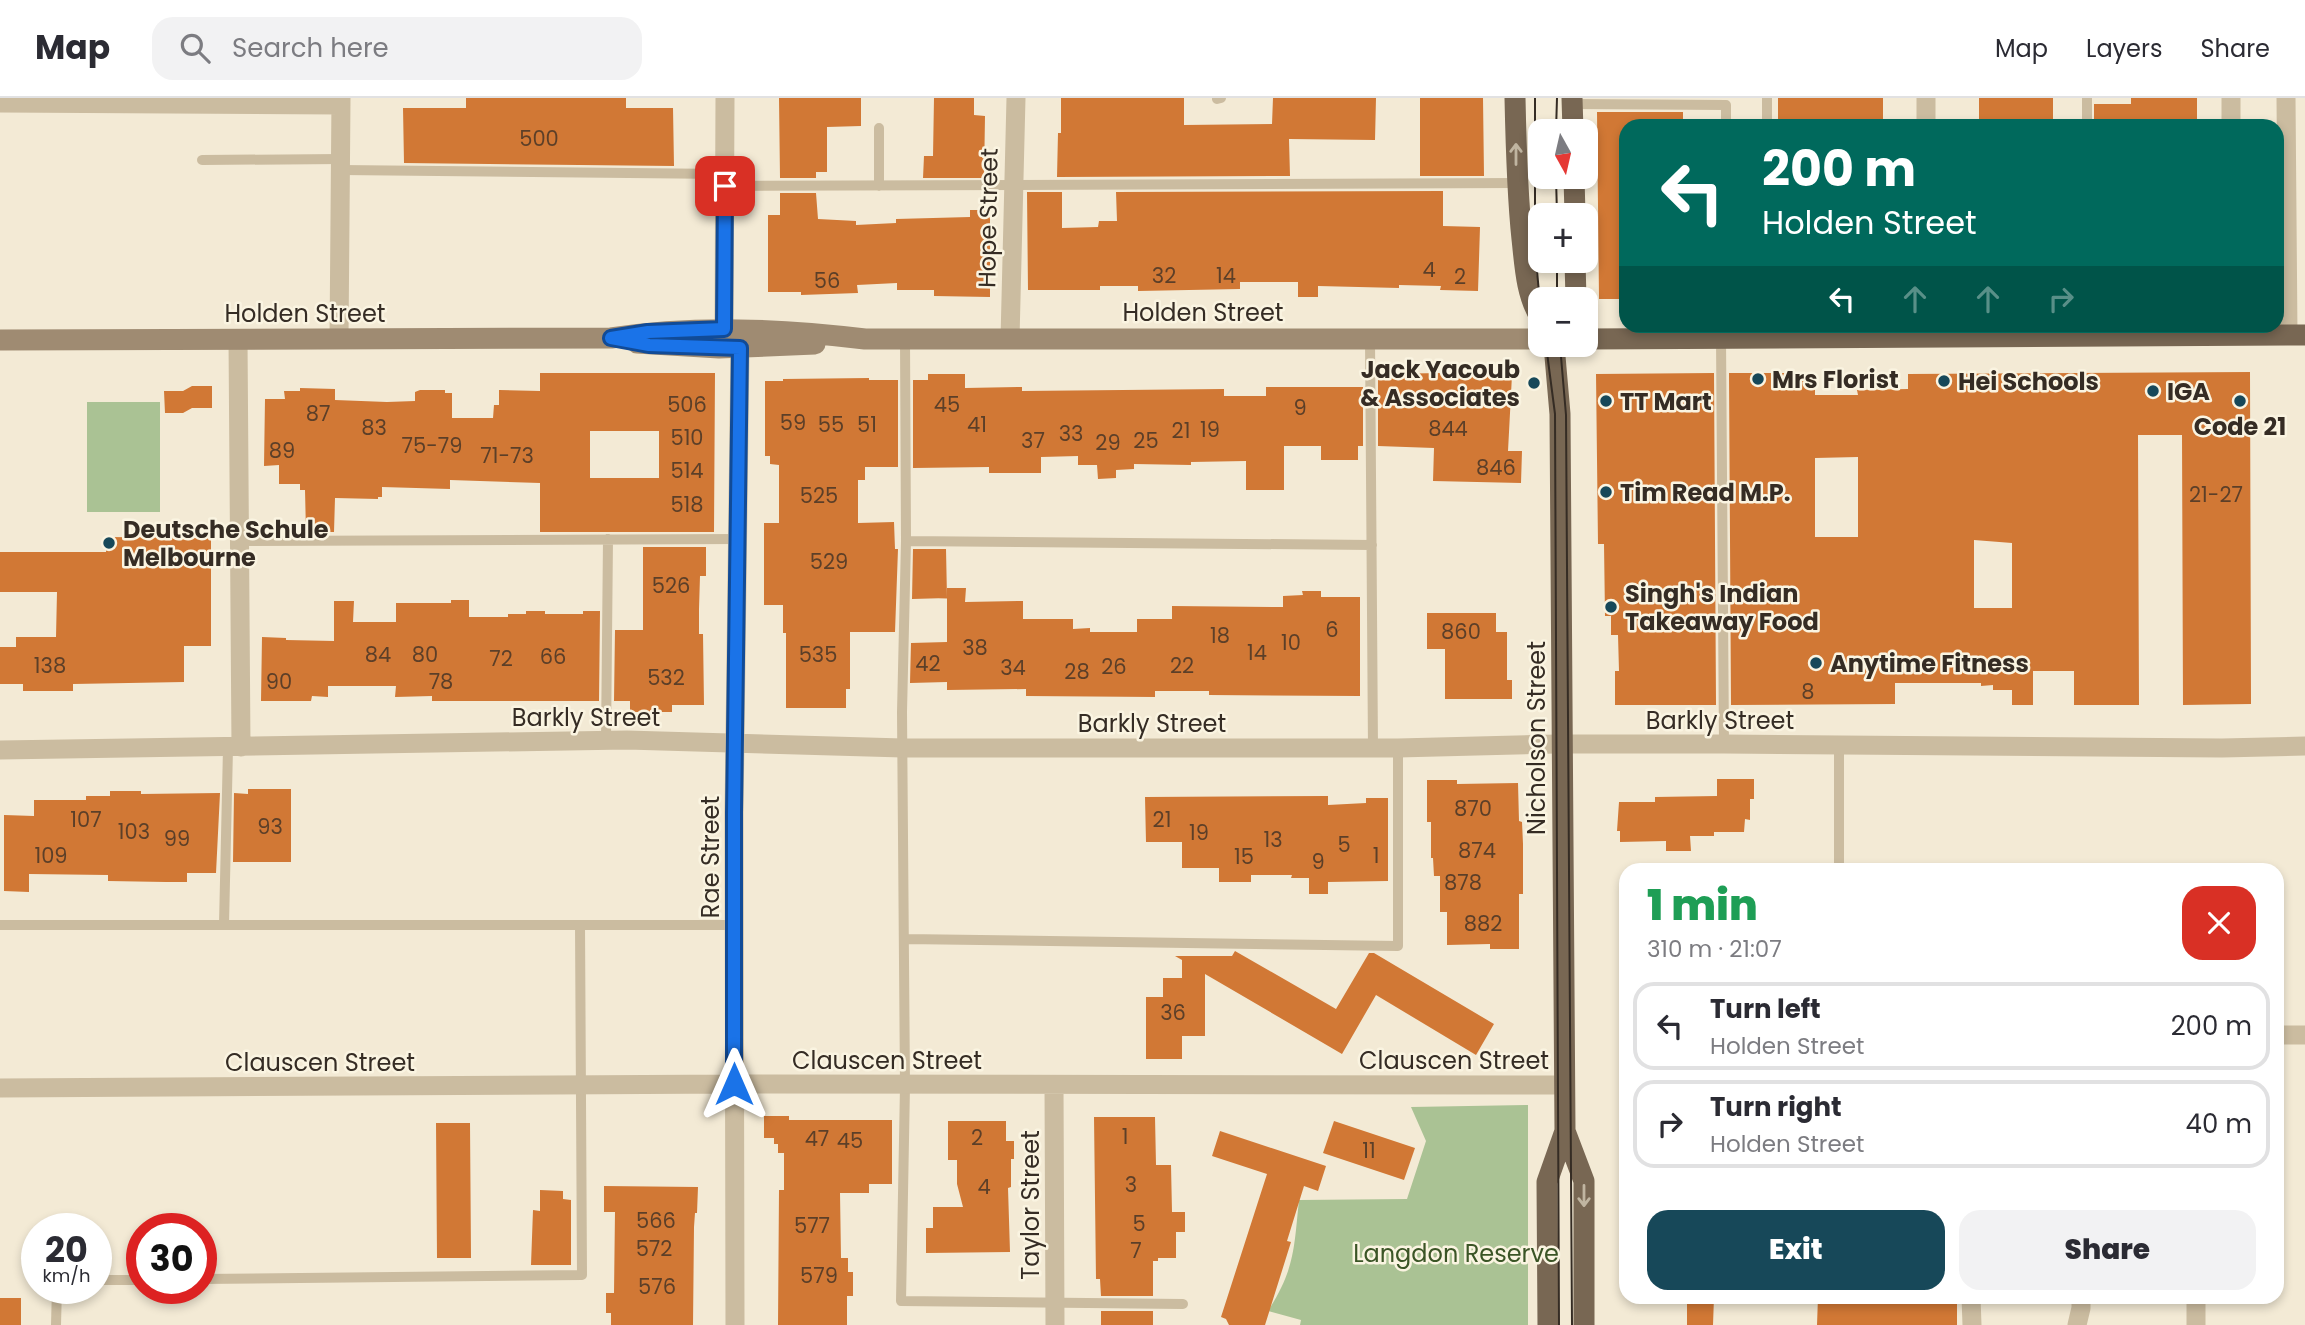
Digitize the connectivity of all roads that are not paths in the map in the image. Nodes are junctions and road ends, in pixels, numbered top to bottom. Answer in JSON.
{"nodes":[{"id":1,"x":725,"y":98,"type":"edge"},
{"id":2,"x":1016,"y":98,"type":"edge"},
{"id":3,"x":1516,"y":98,"type":"edge"},
{"id":4,"x":1766,"y":98,"type":"edge"},
{"id":5,"x":1926,"y":98,"type":"edge"},
{"id":6,"x":2087,"y":98,"type":"edge"},
{"id":7,"x":2231,"y":98,"type":"edge"},
{"id":8,"x":2286,"y":98,"type":"edge"},
{"id":9,"x":1572,"y":101,"type":"edge"},
{"id":10,"x":341,"y":102,"type":"edge"},
{"id":11,"x":0,"y":103,"type":"edge"},
{"id":12,"x":1573,"y":119,"type":"edge"},
{"id":13,"x":1726,"y":119,"type":"edge"},
{"id":14,"x":1767,"y":119,"type":"edge"},
{"id":15,"x":1926,"y":119,"type":"edge"},
{"id":16,"x":2087,"y":119,"type":"edge"},
{"id":17,"x":2231,"y":119,"type":"edge"},
{"id":18,"x":879,"y":128,"type":"dead end"},
{"id":19,"x":2284,"y":128,"type":"edge"},
{"id":20,"x":202,"y":160,"type":"dead end"},
{"id":21,"x":341,"y":165,"type":"junction"},
{"id":22,"x":725,"y":180,"type":"junction"},
{"id":23,"x":2284,"y":182,"type":"edge"},
{"id":24,"x":1516,"y":183,"type":"junction"},
{"id":25,"x":879,"y":186,"type":"junction"},
{"id":26,"x":1013,"y":186,"type":"junction"},
{"id":27,"x":1529,"y":287,"type":"edge"},
{"id":28,"x":724,"y":329,"type":"junction"},
{"id":29,"x":1869,"y":333,"type":"edge"},
{"id":30,"x":2271,"y":333,"type":"edge"},
{"id":31,"x":2297,"y":335,"type":"edge"},
{"id":32,"x":611,"y":338,"type":"junction"},
{"id":33,"x":1370,"y":338,"type":"junction"},
{"id":34,"x":1721,"y":338,"type":"junction"},
{"id":35,"x":238,"y":339,"type":"junction"},
{"id":36,"x":339,"y":339,"type":"junction"},
{"id":37,"x":865,"y":339,"type":"junction"},
{"id":38,"x":905,"y":339,"type":"junction"},
{"id":39,"x":1010,"y":339,"type":"junction"},
{"id":40,"x":1528,"y":339,"type":"edge"},
{"id":41,"x":1598,"y":339,"type":"edge"},
{"id":42,"x":0,"y":340,"type":"edge"},
{"id":43,"x":740,"y":348,"type":"junction"},
{"id":44,"x":1555,"y":357,"type":"edge"},
{"id":45,"x":608,"y":539,"type":"junction"},
{"id":46,"x":738,"y":539,"type":"junction"},
{"id":47,"x":239,"y":541,"type":"junction"},
{"id":48,"x":906,"y":541,"type":"junction"},
{"id":49,"x":1372,"y":545,"type":"junction"},
{"id":50,"x":606,"y":740,"type":"junction"},
{"id":51,"x":736,"y":744,"type":"junction"},
{"id":52,"x":1563,"y":744,"type":"junction"},
{"id":53,"x":1724,"y":744,"type":"junction"},
{"id":54,"x":1839,"y":746,"type":"junction"},
{"id":55,"x":2305,"y":746,"type":"edge"},
{"id":56,"x":234,"y":748,"type":"junction"},
{"id":57,"x":903,"y":748,"type":"junction"},
{"id":58,"x":1373,"y":748,"type":"junction"},
{"id":59,"x":1398,"y":748,"type":"junction"},
{"id":60,"x":0,"y":750,"type":"edge"},
{"id":61,"x":1839,"y":863,"type":"edge"},
{"id":62,"x":0,"y":925,"type":"edge"},
{"id":63,"x":224,"y":925,"type":"junction"},
{"id":64,"x":580,"y":925,"type":"junction"},
{"id":65,"x":734,"y":925,"type":"junction"},
{"id":66,"x":905,"y":939,"type":"junction"},
{"id":67,"x":2284,"y":1035,"type":"edge"},
{"id":68,"x":2305,"y":1035,"type":"edge"},
{"id":69,"x":581,"y":1084,"type":"junction"},
{"id":70,"x":734,"y":1084,"type":"junction"},
{"id":71,"x":1054,"y":1085,"type":"junction"},
{"id":72,"x":1564,"y":1085,"type":"junction"},
{"id":73,"x":905,"y":1086,"type":"junction"},
{"id":74,"x":0,"y":1088,"type":"edge"},
{"id":75,"x":1565,"y":1131,"type":"junction"},
{"id":76,"x":217,"y":1279,"type":"edge"},
{"id":77,"x":1055,"y":1302,"type":"junction"},
{"id":78,"x":57,"y":1304,"type":"edge"},
{"id":79,"x":1183,"y":1304,"type":"dead end"},
{"id":80,"x":1971,"y":1304,"type":"edge"},
{"id":81,"x":2080,"y":1304,"type":"edge"},
{"id":82,"x":2196,"y":1304,"type":"edge"},
{"id":83,"x":56,"y":1325,"type":"edge"},
{"id":84,"x":735,"y":1325,"type":"edge"},
{"id":85,"x":1055,"y":1325,"type":"edge"},
{"id":86,"x":1548,"y":1325,"type":"edge"},
{"id":87,"x":1584,"y":1325,"type":"edge"},
{"id":88,"x":1972,"y":1325,"type":"edge"},
{"id":89,"x":2077,"y":1325,"type":"edge"},
{"id":90,"x":2196,"y":1325,"type":"edge"}],
"edges":[{"from":1,"to":22,"type":"street"},
{"from":2,"to":26,"type":"street","name":"Hope Street"},
{"from":24,"to":3,"type":"main road","one_way":true},
{"from":4,"to":14,"type":"lane"},
{"from":5,"to":15,"type":"street"},
{"from":6,"to":16,"type":"lane"},
{"from":7,"to":17,"type":"street"},
{"from":8,"to":19,"type":"street"},
{"from":9,"to":12,"type":"main road"},
{"from":9,"to":13,"type":"lane"},
{"from":10,"to":11,"type":"street"},
{"from":10,"to":21,"type":"street"},
{"from":18,"to":25,"type":"lane"},
{"from":20,"to":21,"type":"lane"},
{"from":21,"to":22,"type":"lane"},
{"from":21,"to":36,"type":"street"},
{"from":22,"to":25,"type":"lane"},
{"from":22,"to":28,"type":"street"},
{"from":23,"to":31,"type":"street"},
{"from":24,"to":26,"type":"lane"},
{"from":24,"to":27,"type":"main road"},
{"from":25,"to":26,"type":"lane"},
{"from":26,"to":39,"type":"street","name":"Hope Street"},
{"from":28,"to":32,"type":"main road","name":"Holden Street"},
{"from":28,"to":37,"type":"main road","name":"Holden Street"},
{"from":29,"to":34,"type":"main road"},
{"from":30,"to":31,"type":"main road"},
{"from":32,"to":36,"type":"main road","name":"Holden Street"},
{"from":32,"to":43,"type":"main road","name":"Holden Street"},
{"from":33,"to":39,"type":"main road","name":"Holden Street"},
{"from":33,"to":40,"type":"main road","name":"Holden Street"},
{"from":33,"to":49,"type":"lane"},
{"from":34,"to":41,"type":"main road"},
{"from":34,"to":53,"type":"lane"},
{"from":35,"to":36,"type":"main road","name":"Holden Street"},
{"from":35,"to":42,"type":"main road","name":"Holden Street"},
{"from":35,"to":47,"type":"street"},
{"from":37,"to":38,"type":"main road","name":"Holden Street"},
{"from":37,"to":43,"type":"main road","name":"Holden Street"},
{"from":38,"to":39,"type":"main road","name":"Holden Street"},
{"from":38,"to":48,"type":"lane"},
{"from":43,"to":46,"type":"street","name":"Rae Street"},
{"from":44,"to":52,"type":"main road","name":"Nicholson Street"},
{"from":45,"to":46,"type":"lane"},
{"from":45,"to":47,"type":"lane"},
{"from":45,"to":50,"type":"lane"},
{"from":46,"to":51,"type":"street","name":"Rae Street"},
{"from":47,"to":56,"type":"street"},
{"from":48,"to":49,"type":"lane"},
{"from":48,"to":57,"type":"lane"},
{"from":49,"to":58,"type":"lane"},
{"from":50,"to":51,"type":"street","name":"Barkly Street"},
{"from":50,"to":56,"type":"street","name":"Barkly Street"},
{"from":51,"to":57,"type":"street","name":"Barkly Street"},
{"from":51,"to":65,"type":"street","name":"Rae Street"},
{"from":52,"to":53,"type":"street","name":"Barkly Street"},
{"from":52,"to":59,"type":"street","name":"Barkly Street"},
{"from":52,"to":72,"type":"main road","name":"Nicholson Street"},
{"from":53,"to":54,"type":"street","name":"Barkly Street"},
{"from":54,"to":55,"type":"street","name":"Barkly Street"},
{"from":54,"to":61,"type":"lane"},
{"from":56,"to":60,"type":"street","name":"Barkly Street"},
{"from":56,"to":63,"type":"lane"},
{"from":57,"to":58,"type":"street","name":"Barkly Street"},
{"from":57,"to":66,"type":"lane"},
{"from":58,"to":59,"type":"street","name":"Barkly Street"},
{"from":59,"to":66,"type":"lane"},
{"from":62,"to":63,"type":"lane"},
{"from":63,"to":64,"type":"lane"},
{"from":64,"to":65,"type":"lane"},
{"from":64,"to":69,"type":"lane"},
{"from":65,"to":70,"type":"street","name":"Rae Street"},
{"from":66,"to":73,"type":"lane"},
{"from":67,"to":68,"type":"street"},
{"from":69,"to":70,"type":"street","name":"Clauscen Street"},
{"from":69,"to":74,"type":"street","name":"Clauscen Street"},
{"from":69,"to":76,"type":"lane"},
{"from":70,"to":73,"type":"street","name":"Clauscen Street"},
{"from":70,"to":84,"type":"street","name":"Rae Street"},
{"from":71,"to":72,"type":"street","name":"Clauscen Street"},
{"from":71,"to":73,"type":"street","name":"Clauscen Street"},
{"from":71,"to":77,"type":"street","name":"Taylor Street"},
{"from":72,"to":75,"type":"main road","name":"Nicholson Street"},
{"from":73,"to":77,"type":"lane"},
{"from":75,"to":86,"type":"main road","name":"Nicholson Street"},
{"from":75,"to":87,"type":"main road","name":"Nicholson Street","one_way":true},
{"from":77,"to":79,"type":"lane"},
{"from":77,"to":85,"type":"street","name":"Taylor Street"},
{"from":78,"to":83,"type":"lane"},
{"from":80,"to":88,"type":"street"},
{"from":81,"to":89,"type":"street"},
{"from":82,"to":90,"type":"street"}]}
